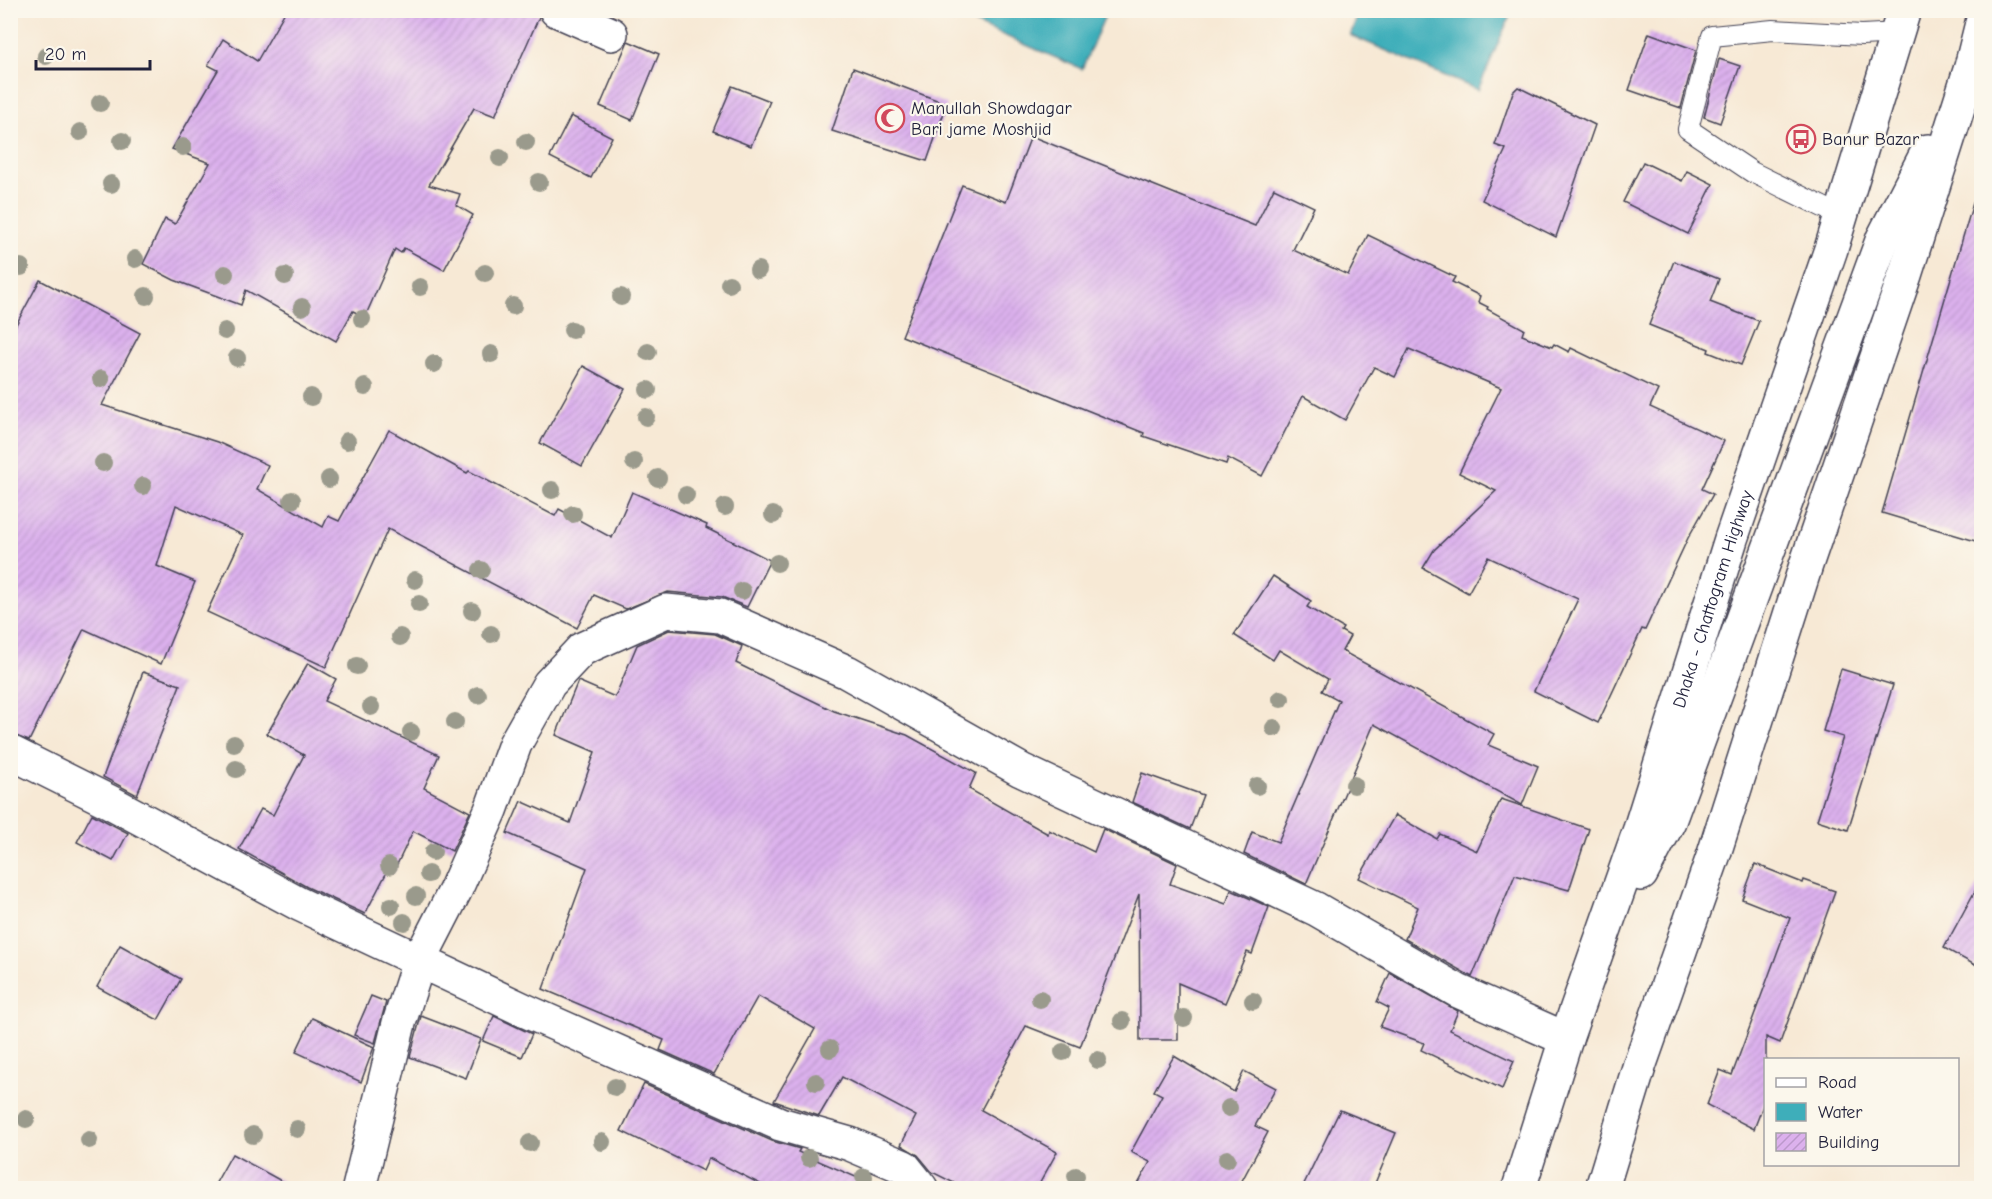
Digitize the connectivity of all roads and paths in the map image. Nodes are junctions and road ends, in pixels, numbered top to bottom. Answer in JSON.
{"nodes":[{"id":1,"x":556,"y":10,"type":"edge"},
{"id":2,"x":1902,"y":22,"type":"edge"},
{"id":3,"x":1982,"y":23,"type":"edge"},
{"id":4,"x":611,"y":34,"type":"dead end"},
{"id":5,"x":1971,"y":67,"type":"junction"},
{"id":6,"x":1841,"y":216,"type":"junction"},
{"id":7,"x":10,"y":752,"type":"edge"},
{"id":8,"x":1596,"y":958,"type":"junction"},
{"id":9,"x":419,"y":961,"type":"junction"},
{"id":10,"x":1566,"y":1039,"type":"junction"},
{"id":11,"x":359,"y":1188,"type":"edge"},
{"id":12,"x":921,"y":1188,"type":"edge"},
{"id":13,"x":1519,"y":1188,"type":"edge"},
{"id":14,"x":1602,"y":1188,"type":"edge"}],
"edges":[{"from":1,"to":4,"type":"main road"},
{"from":2,"to":6,"type":"main road","name":"Dhaka - Chattogram Highway"},
{"from":2,"to":6,"type":"lane"},
{"from":3,"to":5,"type":"main road"},
{"from":5,"to":8,"type":"main road"},
{"from":5,"to":14,"type":"main road"},
{"from":6,"to":8,"type":"main road","name":"Dhaka - Chattogram Highway"},
{"from":7,"to":9,"type":"main road"},
{"from":8,"to":10,"type":"main road","name":"Dhaka - Chattogram Highway"},
{"from":9,"to":10,"type":"main road"},
{"from":9,"to":11,"type":"main road"},
{"from":9,"to":12,"type":"main road"},
{"from":10,"to":13,"type":"main road","name":"Dhaka - Chattogram Highway"}]}
